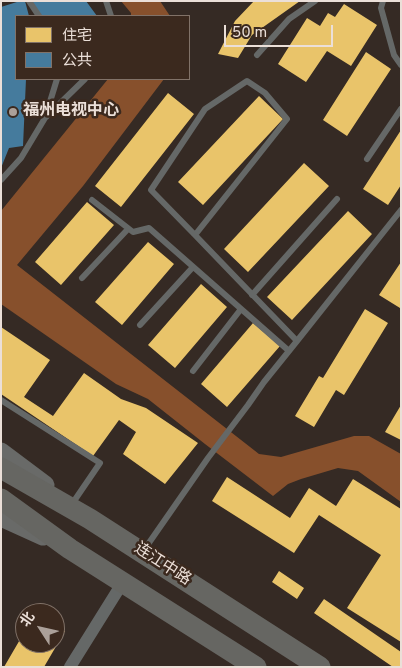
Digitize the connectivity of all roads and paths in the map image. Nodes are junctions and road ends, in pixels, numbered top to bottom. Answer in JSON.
{"nodes":[{"id":1,"x":29,"y":1,"type":"edge"},
{"id":2,"x":106,"y":1,"type":"edge"},
{"id":3,"x":315,"y":1,"type":"edge"},
{"id":4,"x":383,"y":1,"type":"edge"},
{"id":5,"x":37,"y":15,"type":"edge"},
{"id":6,"x":111,"y":15,"type":"edge"},
{"id":7,"x":257,"y":55,"type":"dead end"},
{"id":8,"x":401,"y":65,"type":"edge"},
{"id":9,"x":58,"y":80,"type":"edge"},
{"id":10,"x":84,"y":80,"type":"edge"},
{"id":11,"x":401,"y":109,"type":"edge"},
{"id":12,"x":45,"y":118,"type":"junction"},
{"id":13,"x":367,"y":159,"type":"dead end"},
{"id":14,"x":1,"y":180,"type":"edge"},
{"id":15,"x":337,"y":198,"type":"dead end"},
{"id":16,"x":92,"y":200,"type":"dead end"},
{"id":17,"x":401,"y":210,"type":"edge"},
{"id":18,"x":128,"y":229,"type":"junction"},
{"id":19,"x":195,"y":235,"type":"junction"},
{"id":20,"x":193,"y":268,"type":"junction"},
{"id":21,"x":82,"y":278,"type":"dead end"},
{"id":22,"x":252,"y":295,"type":"junction"},
{"id":23,"x":241,"y":309,"type":"junction"},
{"id":24,"x":140,"y":325,"type":"dead end"},
{"id":25,"x":297,"y":341,"type":"junction"},
{"id":26,"x":288,"y":352,"type":"junction"},
{"id":27,"x":193,"y":371,"type":"dead end"},
{"id":28,"x":1,"y":400,"type":"edge"},
{"id":29,"x":1,"y":452,"type":"edge"},
{"id":30,"x":1,"y":468,"type":"edge"},
{"id":31,"x":1,"y":499,"type":"edge"},
{"id":32,"x":71,"y":505,"type":"junction"},
{"id":33,"x":1,"y":517,"type":"edge"},
{"id":34,"x":90,"y":519,"type":"junction"},
{"id":35,"x":70,"y":549,"type":"junction"},
{"id":36,"x":142,"y":553,"type":"junction"},
{"id":37,"x":123,"y":582,"type":"junction"},
{"id":38,"x":70,"y":667,"type":"edge"},
{"id":39,"x":256,"y":667,"type":"edge"},
{"id":40,"x":320,"y":667,"type":"edge"}],
"edges":[{"from":1,"to":5,"type":"lane"},
{"from":2,"to":6,"type":"lane"},
{"from":3,"to":7,"type":"lane"},
{"from":4,"to":8,"type":"lane"},
{"from":9,"to":12,"type":"lane"},
{"from":10,"to":12,"type":"lane"},
{"from":11,"to":13,"type":"lane"},
{"from":12,"to":14,"type":"lane"},
{"from":15,"to":22,"type":"lane"},
{"from":16,"to":18,"type":"lane"},
{"from":17,"to":25,"type":"lane"},
{"from":18,"to":20,"type":"lane"},
{"from":18,"to":21,"type":"lane"},
{"from":19,"to":19,"type":"lane"},
{"from":19,"to":22,"type":"lane"},
{"from":20,"to":23,"type":"lane"},
{"from":20,"to":24,"type":"lane"},
{"from":22,"to":25,"type":"lane"},
{"from":23,"to":26,"type":"lane"},
{"from":23,"to":27,"type":"lane"},
{"from":25,"to":26,"type":"lane"},
{"from":26,"to":36,"type":"lane"},
{"from":28,"to":32,"type":"lane"},
{"from":29,"to":32,"type":"main road"},
{"from":30,"to":34,"type":"highway","name":"连江中路"},
{"from":31,"to":35,"type":"highway"},
{"from":32,"to":34,"type":"main road"},
{"from":33,"to":35,"type":"main road"},
{"from":34,"to":36,"type":"highway","name":"连江中路"},
{"from":35,"to":37,"type":"highway"},
{"from":36,"to":40,"type":"highway","name":"连江中路"},
{"from":37,"to":38,"type":"street"},
{"from":37,"to":39,"type":"highway"}]}
